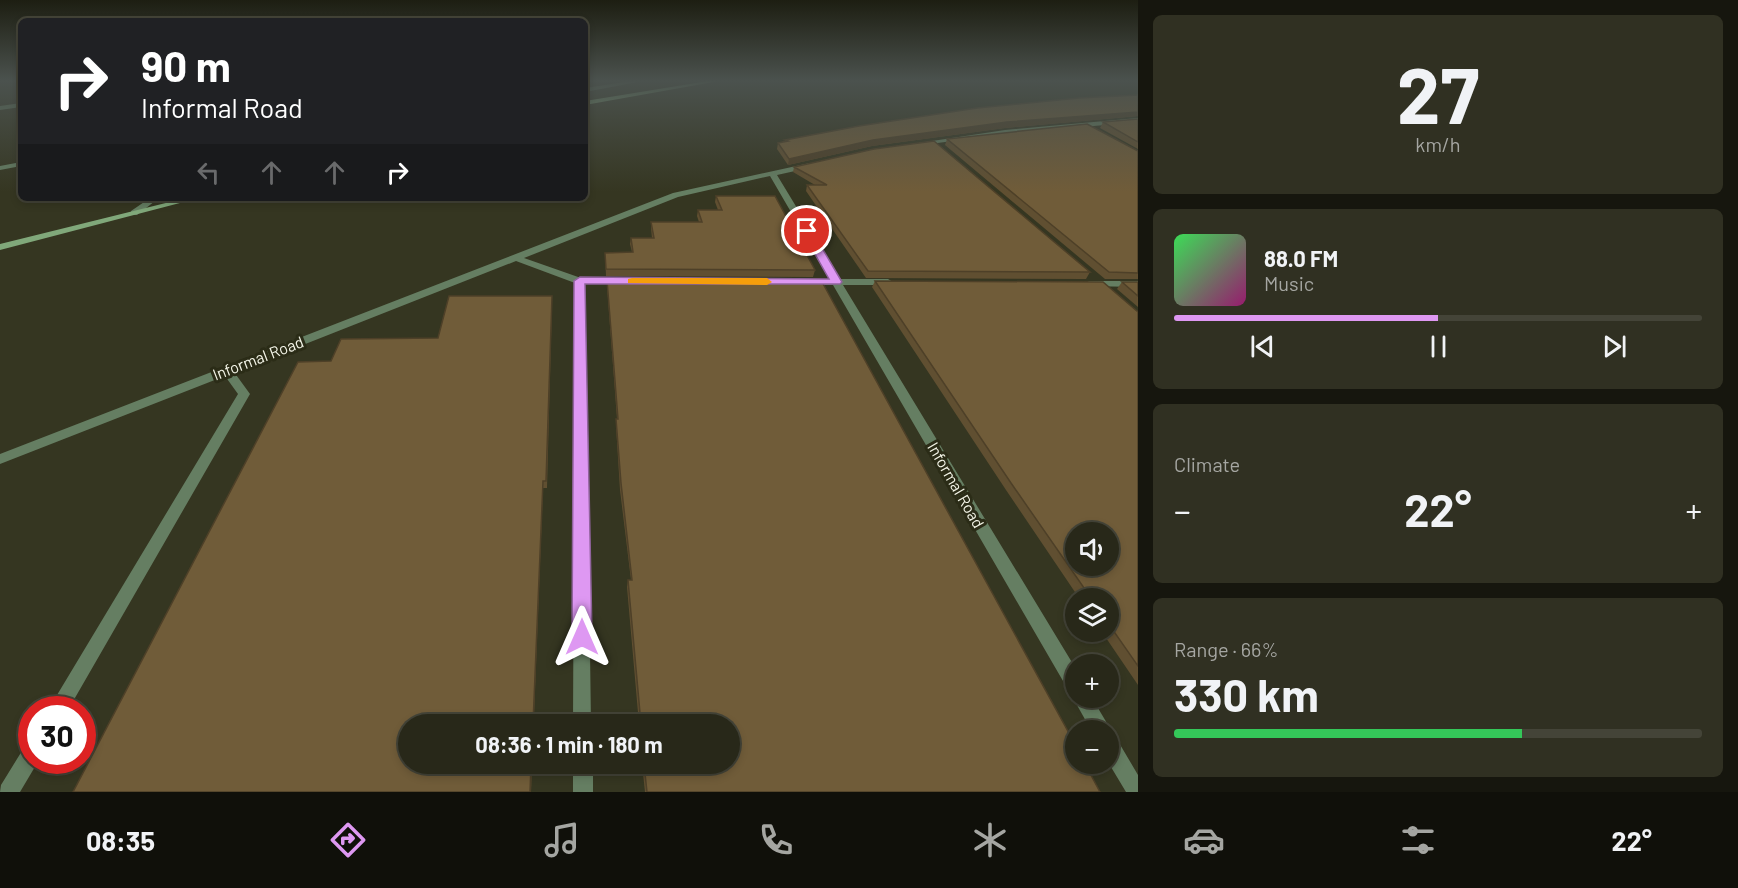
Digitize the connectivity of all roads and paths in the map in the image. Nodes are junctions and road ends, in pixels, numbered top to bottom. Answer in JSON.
{"nodes":[{"id":1,"x":1138,"y":120,"type":"edge"},
{"id":2,"x":1085,"y":124,"type":"junction"},
{"id":3,"x":1100,"y":133,"type":"edge"},
{"id":4,"x":934,"y":141,"type":"junction"},
{"id":5,"x":903,"y":145,"type":"edge"},
{"id":6,"x":944,"y":149,"type":"edge"},
{"id":7,"x":821,"y":162,"type":"edge"},
{"id":8,"x":18,"y":165,"type":"edge"},
{"id":9,"x":0,"y":168,"type":"edge"},
{"id":10,"x":772,"y":173,"type":"junction"},
{"id":11,"x":150,"y":201,"type":"edge"},
{"id":12,"x":183,"y":201,"type":"edge"},
{"id":13,"x":134,"y":213,"type":"junction"},
{"id":14,"x":0,"y":247,"type":"edge"},
{"id":15,"x":516,"y":258,"type":"junction"},
{"id":16,"x":1092,"y":276,"type":"edge"},
{"id":17,"x":580,"y":281,"type":"junction"},
{"id":18,"x":626,"y":281,"type":"edge"},
{"id":19,"x":802,"y":282,"type":"edge"},
{"id":20,"x":837,"y":282,"type":"junction"},
{"id":21,"x":894,"y":282,"type":"edge"},
{"id":22,"x":1078,"y":284,"type":"edge"},
{"id":23,"x":1101,"y":284,"type":"junction"},
{"id":24,"x":1138,"y":284,"type":"edge"},
{"id":25,"x":1116,"y":296,"type":"edge"},
{"id":26,"x":227,"y":370,"type":"junction"},
{"id":27,"x":0,"y":459,"type":"edge"},
{"id":28,"x":1065,"y":668,"type":"edge"},
{"id":29,"x":65,"y":696,"type":"edge"},
{"id":30,"x":582,"y":714,"type":"edge"},
{"id":31,"x":1119,"y":762,"type":"edge"},
{"id":32,"x":19,"y":774,"type":"edge"},
{"id":33,"x":583,"y":774,"type":"edge"},
{"id":34,"x":8,"y":792,"type":"edge"},
{"id":35,"x":583,"y":792,"type":"edge"},
{"id":36,"x":1137,"y":792,"type":"edge"}],
"edges":[{"from":1,"to":2,"type":"street"},
{"from":2,"to":3,"type":"street"},
{"from":2,"to":4,"type":"street"},
{"from":4,"to":5,"type":"street"},
{"from":4,"to":6,"type":"street"},
{"from":7,"to":10,"type":"street","name":"Informal Road"},
{"from":8,"to":9,"type":"street"},
{"from":10,"to":15,"type":"street","name":"Informal Road"},
{"from":10,"to":20,"type":"street","name":"Informal Road"},
{"from":11,"to":13,"type":"street"},
{"from":12,"to":13,"type":"main road"},
{"from":13,"to":14,"type":"main road"},
{"from":15,"to":17,"type":"street"},
{"from":15,"to":26,"type":"street","name":"Informal Road"},
{"from":16,"to":23,"type":"street"},
{"from":17,"to":18,"type":"street"},
{"from":17,"to":30,"type":"street"},
{"from":19,"to":20,"type":"street"},
{"from":20,"to":21,"type":"street"},
{"from":20,"to":28,"type":"street","name":"Informal Road"},
{"from":22,"to":23,"type":"street"},
{"from":23,"to":24,"type":"street"},
{"from":23,"to":25,"type":"street"},
{"from":26,"to":27,"type":"street","name":"Informal Road"},
{"from":26,"to":29,"type":"street"},
{"from":31,"to":36,"type":"street"},
{"from":32,"to":34,"type":"street"},
{"from":33,"to":35,"type":"street"}]}
